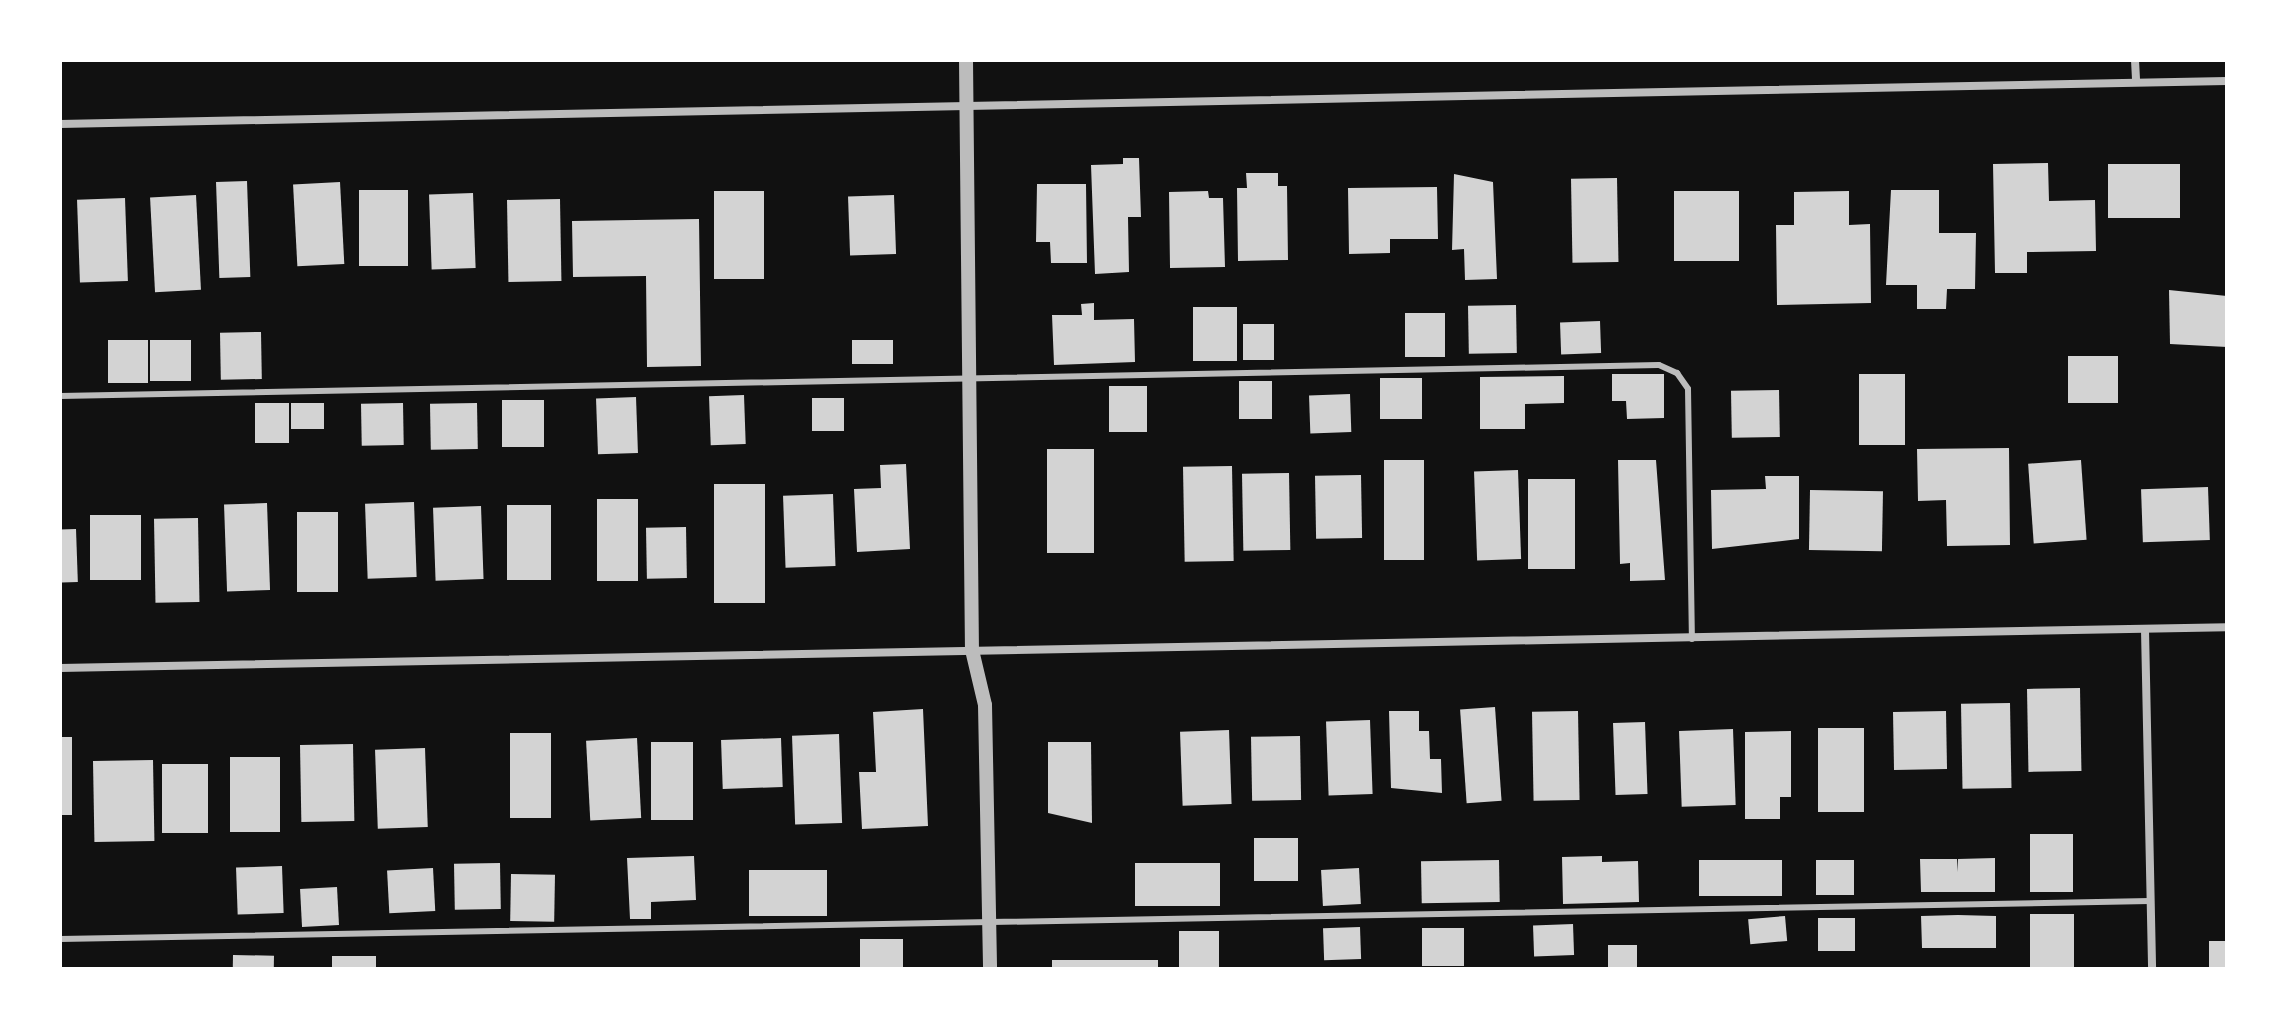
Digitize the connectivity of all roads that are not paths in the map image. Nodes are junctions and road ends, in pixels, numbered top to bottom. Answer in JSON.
{"nodes":[{"id":1,"x":966,"y":60,"type":"edge"},
{"id":2,"x":2135,"y":60,"type":"edge"},
{"id":3,"x":2227,"y":81,"type":"edge"},
{"id":4,"x":2136,"y":82,"type":"junction"},
{"id":5,"x":967,"y":107,"type":"junction"},
{"id":6,"x":60,"y":124,"type":"edge"},
{"id":7,"x":969,"y":380,"type":"junction"},
{"id":8,"x":60,"y":396,"type":"edge"},
{"id":9,"x":2227,"y":627,"type":"edge"},
{"id":10,"x":2145,"y":630,"type":"junction"},
{"id":11,"x":1692,"y":639,"type":"junction"},
{"id":12,"x":972,"y":650,"type":"junction"},
{"id":13,"x":60,"y":668,"type":"edge"},
{"id":14,"x":2150,"y":901,"type":"junction"},
{"id":15,"x":989,"y":917,"type":"junction"},
{"id":16,"x":60,"y":939,"type":"edge"},
{"id":17,"x":990,"y":969,"type":"edge"},
{"id":18,"x":2152,"y":969,"type":"edge"}],
"edges":[{"from":1,"to":5,"type":"street"},
{"from":2,"to":4,"type":"street"},
{"from":3,"to":4,"type":"street"},
{"from":4,"to":5,"type":"street"},
{"from":5,"to":6,"type":"street"},
{"from":5,"to":7,"type":"street"},
{"from":7,"to":8,"type":"lane"},
{"from":7,"to":11,"type":"lane"},
{"from":7,"to":12,"type":"street"},
{"from":9,"to":10,"type":"street"},
{"from":10,"to":11,"type":"street"},
{"from":10,"to":14,"type":"street"},
{"from":11,"to":12,"type":"street"},
{"from":12,"to":13,"type":"street"},
{"from":12,"to":15,"type":"street"},
{"from":14,"to":15,"type":"lane"},
{"from":14,"to":18,"type":"street"},
{"from":15,"to":16,"type":"lane"},
{"from":15,"to":17,"type":"street"}]}
